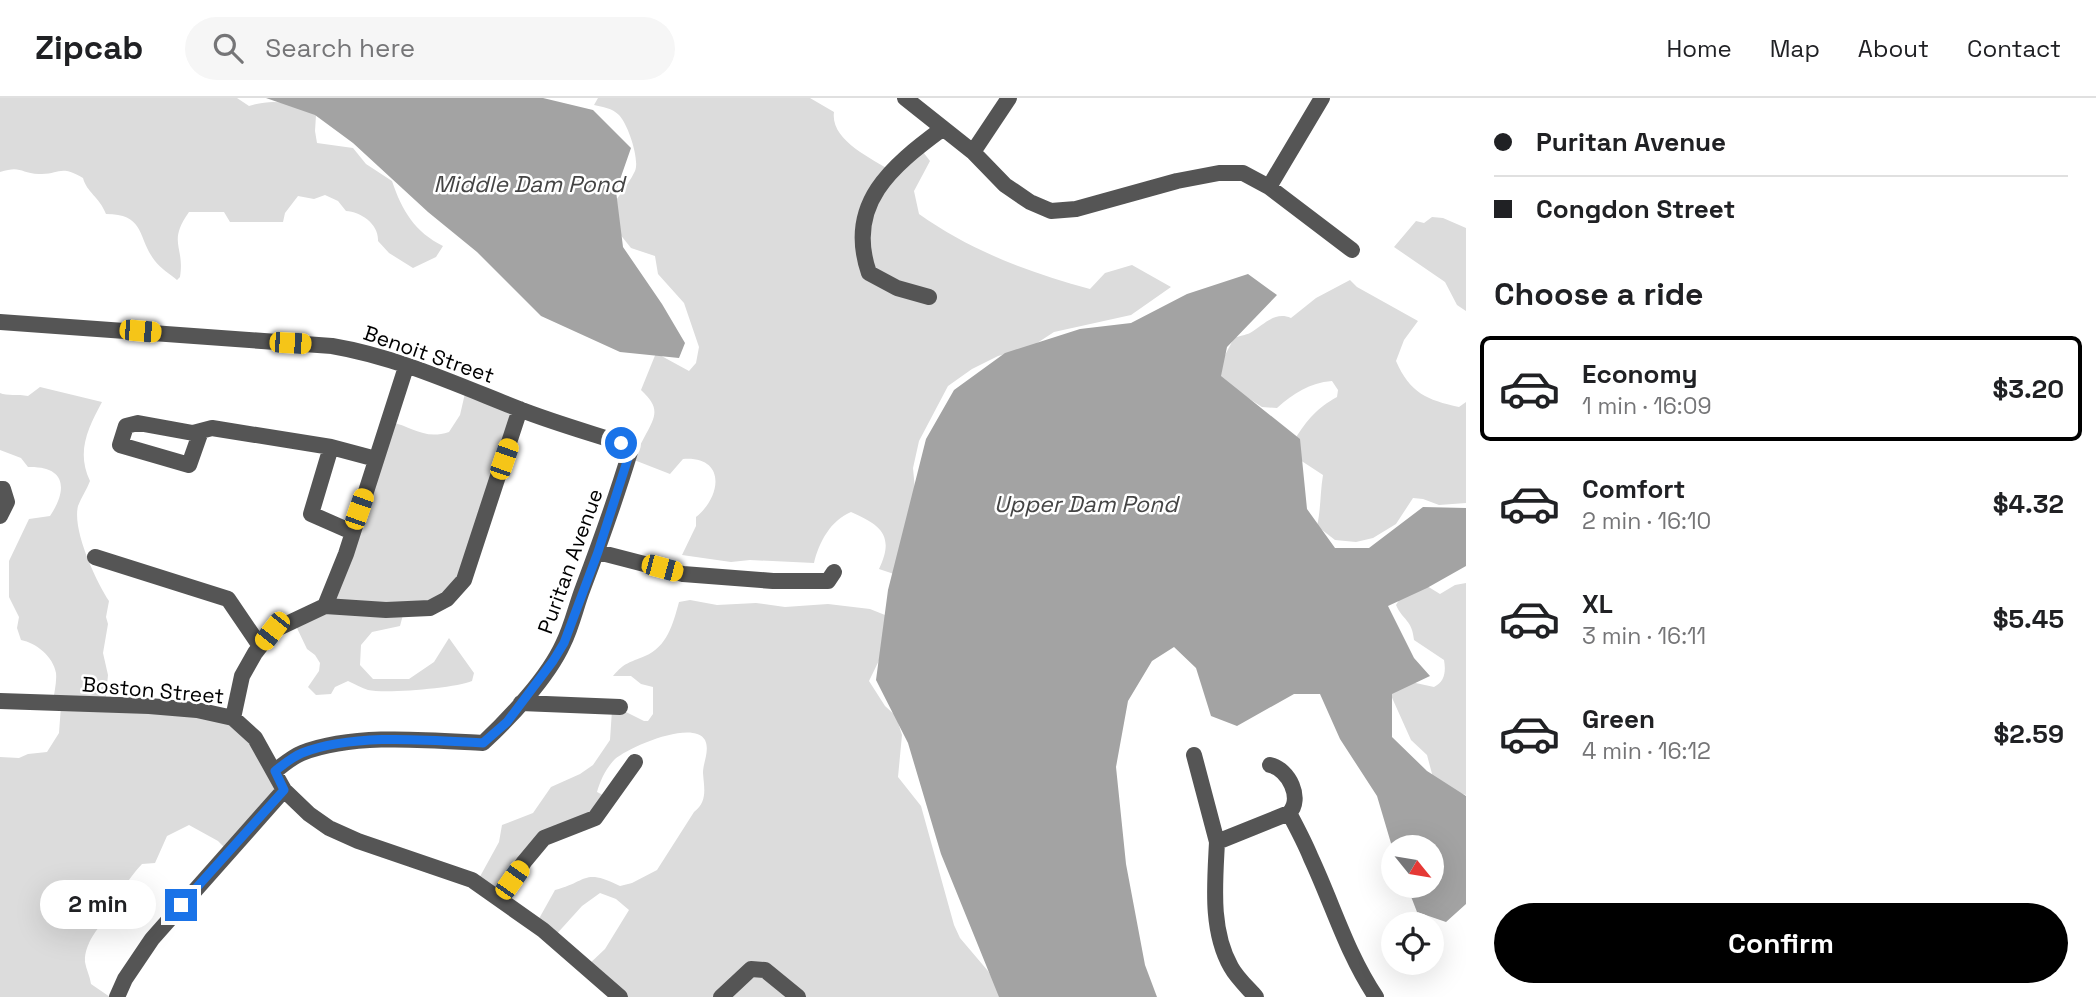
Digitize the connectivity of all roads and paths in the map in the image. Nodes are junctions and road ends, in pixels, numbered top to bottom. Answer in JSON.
{"nodes":[{"id":1,"x":905,"y":98,"type":"edge"},
{"id":2,"x":1009,"y":98,"type":"edge"},
{"id":3,"x":1322,"y":98,"type":"edge"},
{"id":4,"x":942,"y":129,"type":"junction"},
{"id":5,"x":973,"y":152,"type":"junction"},
{"id":6,"x":1269,"y":187,"type":"junction"},
{"id":7,"x":1352,"y":250,"type":"dead end"},
{"id":8,"x":929,"y":296,"type":"dead end"},
{"id":9,"x":0,"y":322,"type":"edge"},
{"id":10,"x":406,"y":366,"type":"junction"},
{"id":11,"x":520,"y":409,"type":"junction"},
{"id":12,"x":201,"y":431,"type":"junction"},
{"id":13,"x":331,"y":447,"type":"junction"},
{"id":14,"x":626,"y":447,"type":"joint"},
{"id":15,"x":376,"y":460,"type":"junction"},
{"id":16,"x":0,"y":489,"type":"edge"},
{"id":17,"x":0,"y":516,"type":"edge"},
{"id":18,"x":352,"y":531,"type":"junction"},
{"id":19,"x":598,"y":552,"type":"junction"},
{"id":20,"x":95,"y":557,"type":"dead end"},
{"id":21,"x":834,"y":572,"type":"dead end"},
{"id":22,"x":325,"y":606,"type":"junction"},
{"id":23,"x":260,"y":646,"type":"junction"},
{"id":24,"x":0,"y":701,"type":"edge"},
{"id":25,"x":521,"y":703,"type":"junction"},
{"id":26,"x":620,"y":707,"type":"dead end"},
{"id":27,"x":233,"y":718,"type":"junction"},
{"id":28,"x":1194,"y":755,"type":"dead end"},
{"id":29,"x":635,"y":762,"type":"dead end"},
{"id":30,"x":1270,"y":765,"type":"dead end"},
{"id":31,"x":275,"y":771,"type":"junction"},
{"id":32,"x":284,"y":790,"type":"junction"},
{"id":33,"x":1289,"y":813,"type":"junction"},
{"id":34,"x":1217,"y":842,"type":"junction"},
{"id":35,"x":500,"y":898,"type":"junction"},
{"id":36,"x":117,"y":997,"type":"edge"},
{"id":37,"x":620,"y":997,"type":"edge"},
{"id":38,"x":721,"y":997,"type":"edge"},
{"id":39,"x":798,"y":997,"type":"edge"},
{"id":40,"x":1256,"y":997,"type":"edge"},
{"id":41,"x":1376,"y":997,"type":"edge"}],
"edges":[{"from":1,"to":4,"type":"street"},
{"from":2,"to":5,"type":"street"},
{"from":3,"to":6,"type":"street"},
{"from":4,"to":5,"type":"street"},
{"from":4,"to":8,"type":"street"},
{"from":5,"to":6,"type":"street"},
{"from":6,"to":7,"type":"street"},
{"from":9,"to":10,"type":"street","name":"Benoit Street"},
{"from":10,"to":11,"type":"street","name":"Benoit Street"},
{"from":10,"to":15,"type":"street"},
{"from":11,"to":14,"type":"street","name":"Benoit Street"},
{"from":11,"to":22,"type":"street"},
{"from":12,"to":12,"type":"street"},
{"from":12,"to":13,"type":"street"},
{"from":13,"to":15,"type":"street"},
{"from":13,"to":18,"type":"street"},
{"from":14,"to":19,"type":"street","name":"Puritan Avenue"},
{"from":15,"to":18,"type":"street"},
{"from":16,"to":17,"type":"street"},
{"from":18,"to":22,"type":"street"},
{"from":19,"to":21,"type":"street"},
{"from":19,"to":25,"type":"street","name":"Puritan Avenue"},
{"from":20,"to":23,"type":"street"},
{"from":22,"to":23,"type":"street"},
{"from":23,"to":27,"type":"street"},
{"from":24,"to":27,"type":"street","name":"Boston Street"},
{"from":25,"to":26,"type":"street"},
{"from":25,"to":31,"type":"street","name":"Puritan Avenue"},
{"from":27,"to":31,"type":"street","name":"Boston Street"},
{"from":28,"to":34,"type":"street"},
{"from":29,"to":35,"type":"street"},
{"from":30,"to":33,"type":"street"},
{"from":31,"to":32,"type":"street","name":"Boston Street"},
{"from":32,"to":35,"type":"street","name":"Boston Street"},
{"from":32,"to":36,"type":"street"},
{"from":33,"to":34,"type":"street"},
{"from":33,"to":41,"type":"street"},
{"from":34,"to":40,"type":"street"},
{"from":35,"to":37,"type":"street","name":"Boston Street"},
{"from":38,"to":39,"type":"street"}]}
